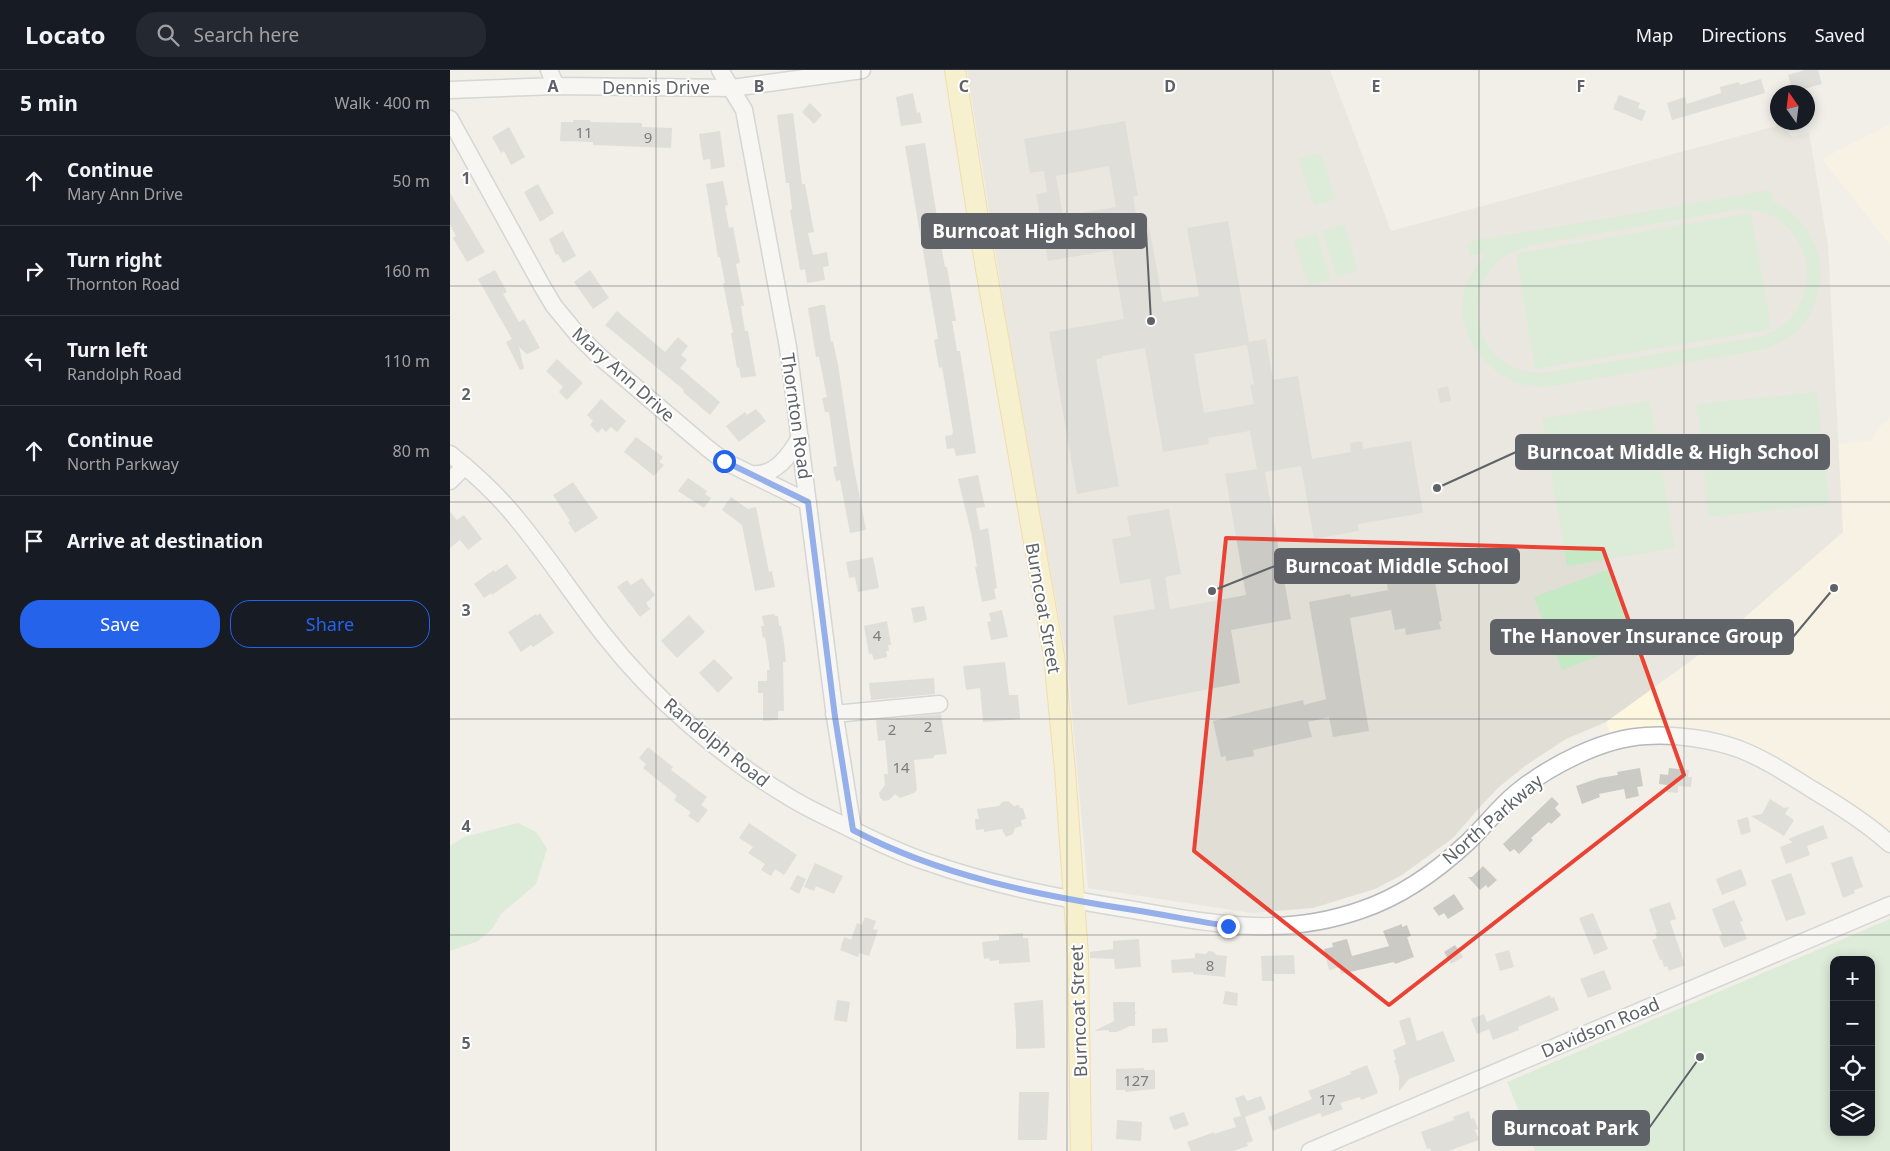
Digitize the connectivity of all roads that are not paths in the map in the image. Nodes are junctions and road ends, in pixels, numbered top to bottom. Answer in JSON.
{"nodes":[{"id":1,"x":549,"y":70,"type":"edge"},
{"id":2,"x":720,"y":70,"type":"edge"},
{"id":3,"x":862,"y":70,"type":"edge"},
{"id":4,"x":955,"y":70,"type":"edge"},
{"id":5,"x":556,"y":86,"type":"junction"},
{"id":6,"x":732,"y":88,"type":"junction"},
{"id":7,"x":450,"y":90,"type":"edge"},
{"id":8,"x":450,"y":119,"type":"edge"},
{"id":9,"x":800,"y":437,"type":"junction"},
{"id":10,"x":450,"y":454,"type":"edge"},
{"id":11,"x":465,"y":466,"type":"junction"},
{"id":12,"x":751,"y":474,"type":"junction"},
{"id":13,"x":450,"y":481,"type":"edge"},
{"id":14,"x":808,"y":502,"type":"junction"},
{"id":15,"x":939,"y":704,"type":"dead end"},
{"id":16,"x":834,"y":714,"type":"junction"},
{"id":17,"x":853,"y":830,"type":"junction"},
{"id":18,"x":1890,"y":844,"type":"edge"},
{"id":19,"x":1073,"y":901,"type":"junction"},
{"id":20,"x":1890,"y":905,"type":"edge"},
{"id":21,"x":1081,"y":1151,"type":"edge"},
{"id":22,"x":1310,"y":1151,"type":"edge"}],
"edges":[{"from":1,"to":5,"type":"street"},
{"from":2,"to":6,"type":"street","name":"Thornton Road"},
{"from":3,"to":6,"type":"street","name":"Dennis Drive"},
{"from":4,"to":19,"type":"main road","name":"Burncoat Street"},
{"from":5,"to":6,"type":"street","name":"Dennis Drive"},
{"from":5,"to":7,"type":"street","name":"Dennis Drive"},
{"from":6,"to":9,"type":"street","name":"Thornton Road"},
{"from":8,"to":12,"type":"street","name":"Mary Ann Drive"},
{"from":9,"to":12,"type":"street"},
{"from":9,"to":14,"type":"street","name":"Thornton Road"},
{"from":10,"to":11,"type":"street","name":"Randolph Road"},
{"from":11,"to":13,"type":"street"},
{"from":11,"to":17,"type":"street","name":"Randolph Road"},
{"from":12,"to":14,"type":"street","name":"Mary Ann Drive"},
{"from":14,"to":16,"type":"street","name":"Thornton Road"},
{"from":15,"to":16,"type":"street"},
{"from":16,"to":17,"type":"street","name":"Thornton Road"},
{"from":17,"to":19,"type":"street","name":"Randolph Road"},
{"from":18,"to":19,"type":"street","name":"North Parkway"},
{"from":19,"to":21,"type":"main road","name":"Burncoat Street"},
{"from":20,"to":22,"type":"street","name":"Davidson Road"}]}
